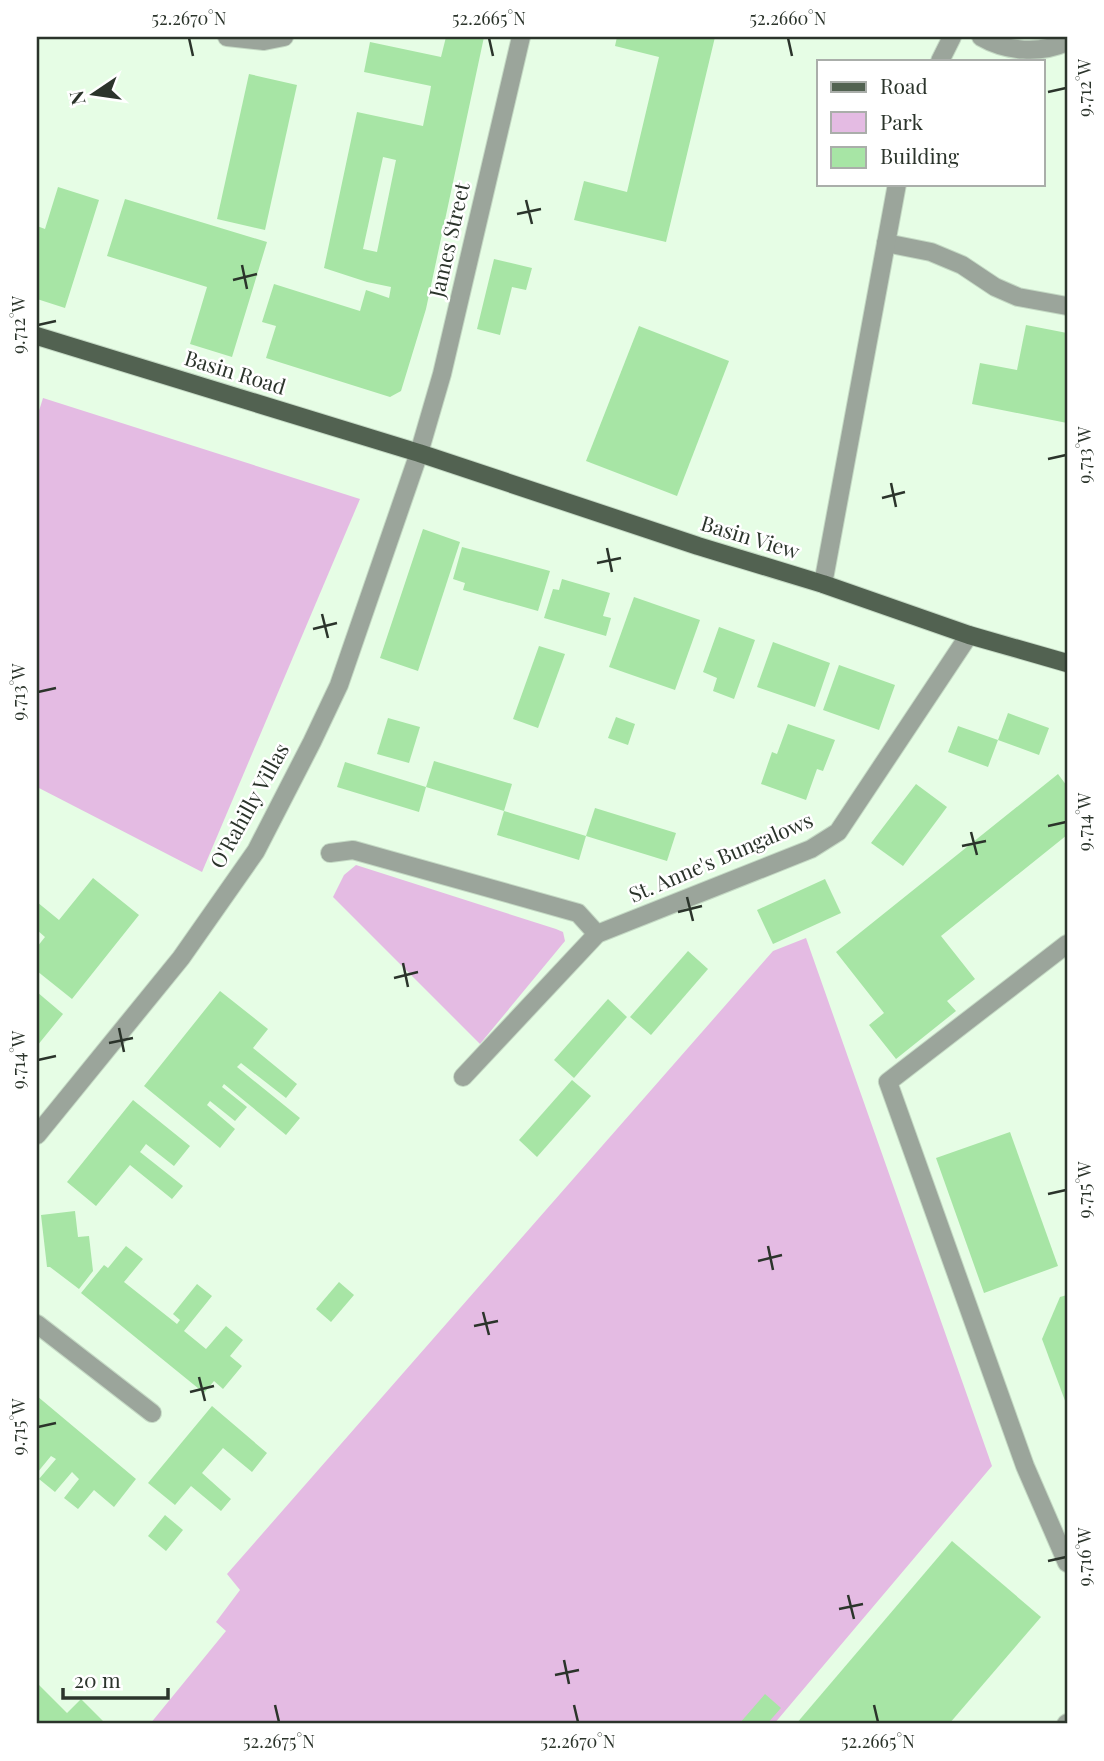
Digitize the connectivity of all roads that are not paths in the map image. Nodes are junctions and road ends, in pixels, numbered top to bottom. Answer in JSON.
{"nodes":[{"id":1,"x":227,"y":37,"type":"edge"},
{"id":2,"x":284,"y":37,"type":"edge"},
{"id":3,"x":521,"y":37,"type":"edge"},
{"id":4,"x":952,"y":37,"type":"edge"},
{"id":5,"x":981,"y":37,"type":"edge"},
{"id":6,"x":1067,"y":42,"type":"edge"},
{"id":7,"x":940,"y":60,"type":"edge"},
{"id":8,"x":897,"y":186,"type":"edge"},
{"id":9,"x":886,"y":243,"type":"junction"},
{"id":10,"x":1067,"y":306,"type":"edge"},
{"id":11,"x":37,"y":336,"type":"edge"},
{"id":12,"x":419,"y":453,"type":"junction"},
{"id":13,"x":823,"y":584,"type":"junction"},
{"id":14,"x":969,"y":635,"type":"junction"},
{"id":15,"x":1067,"y":663,"type":"edge"},
{"id":16,"x":330,"y":853,"type":"dead end"},
{"id":17,"x":597,"y":934,"type":"junction"},
{"id":18,"x":1067,"y":944,"type":"edge"},
{"id":19,"x":463,"y":1077,"type":"dead end"},
{"id":20,"x":37,"y":1135,"type":"edge"},
{"id":21,"x":37,"y":1324,"type":"edge"},
{"id":22,"x":152,"y":1413,"type":"dead end"},
{"id":23,"x":1067,"y":1563,"type":"edge"}],
"edges":[{"from":1,"to":2,"type":"street"},
{"from":3,"to":12,"type":"street","name":"James Street"},
{"from":4,"to":7,"type":"street"},
{"from":5,"to":6,"type":"street"},
{"from":8,"to":9,"type":"street"},
{"from":9,"to":10,"type":"street"},
{"from":9,"to":13,"type":"street"},
{"from":11,"to":12,"type":"main road","name":"Basin Road"},
{"from":12,"to":13,"type":"main road","name":"Basin View"},
{"from":12,"to":20,"type":"street","name":"O'Rahilly Villas"},
{"from":13,"to":14,"type":"main road","name":"Basin View"},
{"from":14,"to":15,"type":"main road","name":"Basin View"},
{"from":14,"to":17,"type":"street","name":"St. Anne's Bungalows"},
{"from":16,"to":17,"type":"street"},
{"from":17,"to":19,"type":"street","name":"St. Anne's Bungalows"},
{"from":18,"to":23,"type":"street"},
{"from":21,"to":22,"type":"street"}]}
